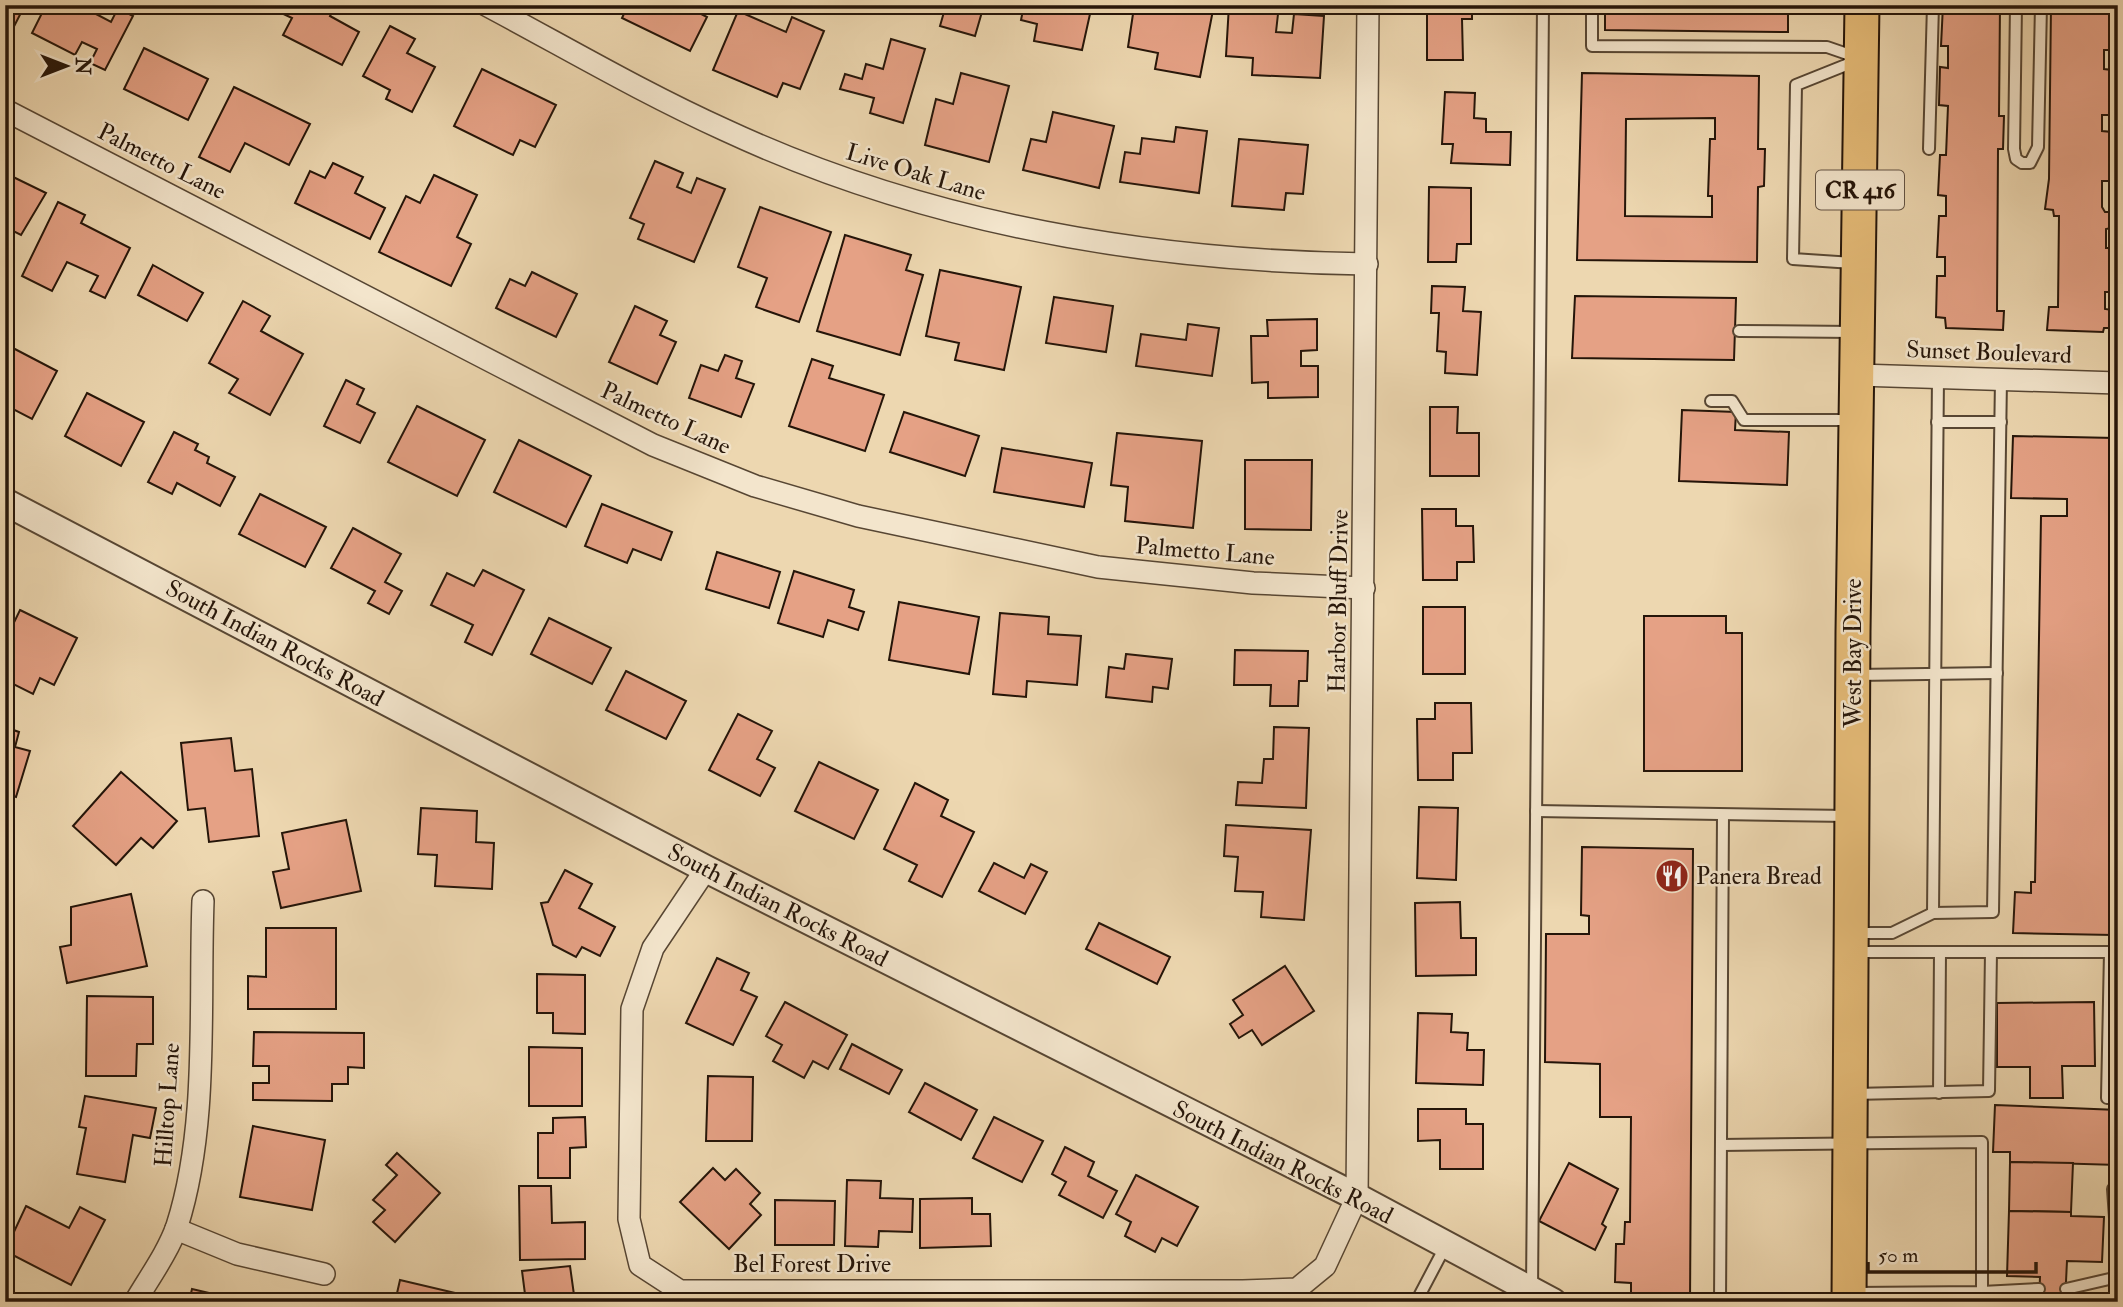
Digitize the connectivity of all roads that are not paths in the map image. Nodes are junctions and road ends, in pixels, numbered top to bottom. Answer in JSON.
{"nodes":[{"id":1,"x":486,"y":5,"type":"edge"},
{"id":2,"x":1368,"y":5,"type":"edge"},
{"id":3,"x":1543,"y":5,"type":"edge"},
{"id":4,"x":1592,"y":5,"type":"edge"},
{"id":5,"x":1862,"y":5,"type":"edge"},
{"id":6,"x":1933,"y":5,"type":"edge"},
{"id":7,"x":2017,"y":5,"type":"edge"},
{"id":8,"x":2041,"y":5,"type":"edge"},
{"id":9,"x":1862,"y":59,"type":"junction"},
{"id":10,"x":5,"y":110,"type":"edge"},
{"id":11,"x":1929,"y":149,"type":"dead end"},
{"id":12,"x":1860,"y":263,"type":"junction"},
{"id":13,"x":1367,"y":264,"type":"junction"},
{"id":14,"x":1739,"y":331,"type":"dead end"},
{"id":15,"x":1859,"y":332,"type":"junction"},
{"id":16,"x":1858,"y":375,"type":"junction"},
{"id":17,"x":1938,"y":377,"type":"junction"},
{"id":18,"x":2001,"y":379,"type":"junction"},
{"id":19,"x":2118,"y":383,"type":"edge"},
{"id":20,"x":1711,"y":401,"type":"dead end"},
{"id":21,"x":1857,"y":420,"type":"junction"},
{"id":22,"x":1937,"y":422,"type":"junction"},
{"id":23,"x":2001,"y":422,"type":"junction"},
{"id":24,"x":6,"y":506,"type":"edge"},
{"id":25,"x":1364,"y":588,"type":"junction"},
{"id":26,"x":1997,"y":673,"type":"junction"},
{"id":27,"x":1935,"y":674,"type":"junction"},
{"id":28,"x":1852,"y":675,"type":"junction"},
{"id":29,"x":1536,"y":811,"type":"junction"},
{"id":30,"x":1723,"y":815,"type":"junction"},
{"id":31,"x":1851,"y":816,"type":"junction"},
{"id":32,"x":706,"y":869,"type":"junction"},
{"id":33,"x":202,"y":901,"type":"dead end"},
{"id":34,"x":1933,"y":913,"type":"junction"},
{"id":35,"x":1851,"y":943,"type":"junction"},
{"id":36,"x":1940,"y":952,"type":"junction"},
{"id":37,"x":1991,"y":952,"type":"junction"},
{"id":38,"x":2114,"y":952,"type":"edge"},
{"id":39,"x":1938,"y":1093,"type":"junction"},
{"id":40,"x":1850,"y":1094,"type":"junction"},
{"id":41,"x":2118,"y":1098,"type":"edge"},
{"id":42,"x":1850,"y":1143,"type":"junction"},
{"id":43,"x":1721,"y":1145,"type":"junction"},
{"id":44,"x":2118,"y":1189,"type":"edge"},
{"id":45,"x":1357,"y":1197,"type":"junction"},
{"id":46,"x":176,"y":1229,"type":"junction"},
{"id":47,"x":1446,"y":1245,"type":"junction"},
{"id":48,"x":2118,"y":1261,"type":"edge"},
{"id":49,"x":324,"y":1274,"type":"dead end"},
{"id":50,"x":2118,"y":1277,"type":"edge"},
{"id":51,"x":2039,"y":1289,"type":"dead end"},
{"id":52,"x":2066,"y":1289,"type":"dead end"},
{"id":53,"x":1982,"y":1292,"type":"junction"},
{"id":54,"x":1542,"y":1296,"type":"edge"},
{"id":55,"x":1849,"y":1298,"type":"edge"},
{"id":56,"x":135,"y":1302,"type":"edge"},
{"id":57,"x":1416,"y":1302,"type":"edge"},
{"id":58,"x":1720,"y":1302,"type":"edge"}],
"edges":[{"from":1,"to":13,"type":"street","name":"Live Oak Lane"},
{"from":2,"to":13,"type":"street","name":"Harbor Bluff Drive"},
{"from":3,"to":29,"type":"lane"},
{"from":4,"to":9,"type":"lane"},
{"from":5,"to":9,"type":"main road","name":"West Bay Drive","number":"CR 416"},
{"from":6,"to":11,"type":"lane"},
{"from":7,"to":8,"type":"lane"},
{"from":9,"to":12,"type":"main road","name":"West Bay Drive","number":"CR 416"},
{"from":9,"to":12,"type":"lane"},
{"from":10,"to":25,"type":"street","name":"Palmetto Lane"},
{"from":12,"to":15,"type":"main road","name":"West Bay Drive","number":"CR 416"},
{"from":13,"to":25,"type":"street","name":"Harbor Bluff Drive"},
{"from":14,"to":15,"type":"lane"},
{"from":15,"to":16,"type":"main road","name":"West Bay Drive","number":"CR 416"},
{"from":16,"to":17,"type":"street","name":"Sunset Boulevard"},
{"from":16,"to":21,"type":"main road","name":"West Bay Drive","number":"CR 416"},
{"from":17,"to":18,"type":"street","name":"Sunset Boulevard"},
{"from":17,"to":22,"type":"lane"},
{"from":18,"to":19,"type":"street","name":"Sunset Boulevard"},
{"from":18,"to":23,"type":"lane"},
{"from":20,"to":21,"type":"lane"},
{"from":21,"to":28,"type":"main road","name":"West Bay Drive","number":"CR 416"},
{"from":22,"to":23,"type":"lane"},
{"from":22,"to":27,"type":"lane"},
{"from":23,"to":26,"type":"lane"},
{"from":24,"to":32,"type":"street","name":"South Indian Rocks Road"},
{"from":25,"to":45,"type":"street","name":"Harbor Bluff Drive"},
{"from":26,"to":27,"type":"lane"},
{"from":26,"to":34,"type":"lane"},
{"from":27,"to":28,"type":"lane"},
{"from":27,"to":34,"type":"lane"},
{"from":28,"to":31,"type":"main road","name":"West Bay Drive","number":"CR 416"},
{"from":29,"to":30,"type":"lane"},
{"from":29,"to":54,"type":"lane"},
{"from":30,"to":31,"type":"lane"},
{"from":30,"to":43,"type":"lane"},
{"from":31,"to":35,"type":"main road","name":"West Bay Drive","number":"CR 416"},
{"from":32,"to":45,"type":"street","name":"South Indian Rocks Road"},
{"from":32,"to":45,"type":"street","name":"Bel Forest Drive"},
{"from":33,"to":46,"type":"street","name":"Hilltop Lane"},
{"from":34,"to":35,"type":"lane"},
{"from":35,"to":36,"type":"lane"},
{"from":35,"to":40,"type":"main road","name":"West Bay Drive","number":"CR 416"},
{"from":36,"to":37,"type":"lane"},
{"from":36,"to":39,"type":"lane"},
{"from":37,"to":38,"type":"lane"},
{"from":37,"to":39,"type":"lane"},
{"from":38,"to":41,"type":"lane"},
{"from":39,"to":40,"type":"lane"},
{"from":40,"to":42,"type":"main road","name":"West Bay Drive","number":"CR 416"},
{"from":42,"to":43,"type":"lane"},
{"from":42,"to":53,"type":"lane"},
{"from":42,"to":55,"type":"main road","name":"West Bay Drive","number":"CR 416"},
{"from":43,"to":58,"type":"lane"},
{"from":44,"to":48,"type":"lane"},
{"from":45,"to":47,"type":"street","name":"South Indian Rocks Road"},
{"from":46,"to":49,"type":"street"},
{"from":46,"to":56,"type":"street","name":"Hilltop Lane"},
{"from":47,"to":54,"type":"street","name":"South Indian Rocks Road"},
{"from":47,"to":57,"type":"lane"},
{"from":50,"to":52,"type":"lane"},
{"from":51,"to":53,"type":"lane"},
{"from":53,"to":55,"type":"lane"}]}
